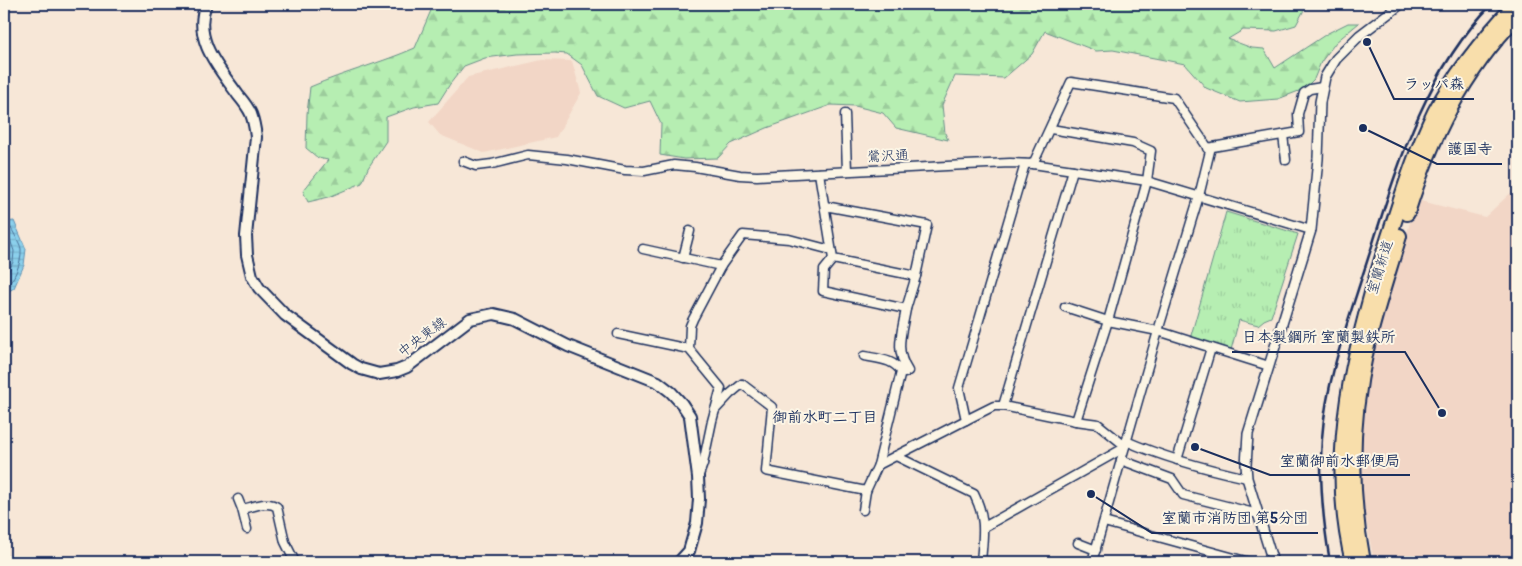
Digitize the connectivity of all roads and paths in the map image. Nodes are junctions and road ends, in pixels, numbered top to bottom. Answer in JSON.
{"nodes":[{"id":1,"x":206,"y":4,"type":"edge"},
{"id":2,"x":1401,"y":4,"type":"edge"},
{"id":3,"x":1516,"y":4,"type":"edge"},
{"id":4,"x":1518,"y":16,"type":"edge"},
{"id":5,"x":1322,"y":87,"type":"junction"},
{"id":6,"x":845,"y":114,"type":"dead end"},
{"id":7,"x":1051,"y":129,"type":"junction"},
{"id":8,"x":1283,"y":135,"type":"junction"},
{"id":9,"x":1206,"y":148,"type":"junction"},
{"id":10,"x":1286,"y":160,"type":"dead end"},
{"id":11,"x":462,"y":161,"type":"dead end"},
{"id":12,"x":1029,"y":164,"type":"junction"},
{"id":13,"x":1073,"y":170,"type":"junction"},
{"id":14,"x":847,"y":171,"type":"junction"},
{"id":15,"x":819,"y":173,"type":"junction"},
{"id":16,"x":1147,"y":181,"type":"junction"},
{"id":17,"x":1199,"y":196,"type":"junction"},
{"id":18,"x":824,"y":206,"type":"junction"},
{"id":19,"x":1311,"y":230,"type":"junction"},
{"id":20,"x":690,"y":232,"type":"dead end"},
{"id":21,"x":643,"y":249,"type":"dead end"},
{"id":22,"x":831,"y":250,"type":"junction"},
{"id":23,"x":683,"y":258,"type":"junction"},
{"id":24,"x":834,"y":259,"type":"junction"},
{"id":25,"x":721,"y":266,"type":"junction"},
{"id":26,"x":916,"y":276,"type":"junction"},
{"id":27,"x":1065,"y":307,"type":"dead end"},
{"id":28,"x":906,"y":309,"type":"junction"},
{"id":29,"x":1108,"y":321,"type":"junction"},
{"id":30,"x":1158,"y":332,"type":"junction"},
{"id":31,"x":618,"y":334,"type":"dead end"},
{"id":32,"x":1211,"y":348,"type":"junction"},
{"id":33,"x":689,"y":349,"type":"junction"},
{"id":34,"x":864,"y":356,"type":"dead end"},
{"id":35,"x":1269,"y":366,"type":"junction"},
{"id":36,"x":901,"y":372,"type":"junction"},
{"id":37,"x":1351,"y":376,"type":"junction"},
{"id":38,"x":1003,"y":406,"type":"junction"},
{"id":39,"x":714,"y":410,"type":"junction"},
{"id":40,"x":1354,"y":416,"type":"junction"},
{"id":41,"x":966,"y":420,"type":"junction"},
{"id":42,"x":1076,"y":422,"type":"junction"},
{"id":43,"x":1125,"y":445,"type":"junction"},
{"id":44,"x":896,"y":456,"type":"junction"},
{"id":45,"x":1121,"y":460,"type":"junction"},
{"id":46,"x":1177,"y":460,"type":"junction"},
{"id":47,"x":878,"y":465,"type":"junction"},
{"id":48,"x":698,"y":477,"type":"junction"},
{"id":49,"x":1247,"y":478,"type":"junction"},
{"id":50,"x":866,"y":491,"type":"junction"},
{"id":51,"x":238,"y":500,"type":"dead end"},
{"id":52,"x":242,"y":509,"type":"junction"},
{"id":53,"x":863,"y":510,"type":"dead end"},
{"id":54,"x":1258,"y":514,"type":"junction"},
{"id":55,"x":1104,"y":522,"type":"junction"},
{"id":56,"x":984,"y":527,"type":"junction"},
{"id":57,"x":247,"y":529,"type":"dead end"},
{"id":58,"x":1078,"y":543,"type":"dead end"},
{"id":59,"x":1096,"y":550,"type":"junction"},
{"id":60,"x":295,"y":562,"type":"edge"},
{"id":61,"x":679,"y":562,"type":"edge"},
{"id":62,"x":981,"y":562,"type":"edge"},
{"id":63,"x":1092,"y":562,"type":"edge"},
{"id":64,"x":1250,"y":562,"type":"edge"},
{"id":65,"x":1273,"y":562,"type":"edge"},
{"id":66,"x":1344,"y":562,"type":"edge"},
{"id":67,"x":1353,"y":562,"type":"edge"},
{"id":68,"x":1363,"y":562,"type":"edge"},
{"id":69,"x":1372,"y":562,"type":"edge"}],
"edges":[{"from":1,"to":48,"type":"main road","name":"中央東線"},
{"from":2,"to":5,"type":"street"},
{"from":3,"to":37,"type":"highway","name":"室蘭新道"},
{"from":4,"to":40,"type":"highway","name":"室蘭新道"},
{"from":5,"to":8,"type":"street"},
{"from":5,"to":19,"type":"street"},
{"from":6,"to":14,"type":"street"},
{"from":7,"to":9,"type":"street"},
{"from":7,"to":12,"type":"street"},
{"from":7,"to":16,"type":"street"},
{"from":8,"to":9,"type":"street"},
{"from":8,"to":10,"type":"street"},
{"from":9,"to":17,"type":"street"},
{"from":11,"to":15,"type":"street","name":"鶯沢通"},
{"from":12,"to":13,"type":"street","name":"鶯沢通"},
{"from":12,"to":14,"type":"street","name":"鶯沢通"},
{"from":12,"to":41,"type":"street"},
{"from":13,"to":16,"type":"street","name":"鶯沢通"},
{"from":13,"to":38,"type":"street"},
{"from":14,"to":15,"type":"street","name":"鶯沢通"},
{"from":15,"to":18,"type":"street"},
{"from":16,"to":17,"type":"street","name":"鶯沢通"},
{"from":16,"to":29,"type":"street"},
{"from":17,"to":19,"type":"street","name":"鶯沢通"},
{"from":17,"to":30,"type":"street"},
{"from":18,"to":22,"type":"street"},
{"from":18,"to":26,"type":"street"},
{"from":19,"to":35,"type":"street"},
{"from":20,"to":23,"type":"street"},
{"from":21,"to":23,"type":"street"},
{"from":22,"to":24,"type":"street"},
{"from":22,"to":25,"type":"street"},
{"from":23,"to":25,"type":"street"},
{"from":24,"to":26,"type":"street"},
{"from":24,"to":28,"type":"street"},
{"from":25,"to":33,"type":"street"},
{"from":26,"to":28,"type":"street"},
{"from":27,"to":29,"type":"street"},
{"from":28,"to":36,"type":"street"},
{"from":29,"to":30,"type":"street"},
{"from":29,"to":42,"type":"street"},
{"from":30,"to":32,"type":"street"},
{"from":30,"to":43,"type":"street"},
{"from":31,"to":33,"type":"street"},
{"from":32,"to":35,"type":"street"},
{"from":32,"to":46,"type":"street"},
{"from":33,"to":39,"type":"street"},
{"from":34,"to":36,"type":"street"},
{"from":35,"to":49,"type":"street"},
{"from":36,"to":47,"type":"street"},
{"from":37,"to":66,"type":"highway"},
{"from":37,"to":67,"type":"highway","name":"室蘭新道"},
{"from":38,"to":41,"type":"street"},
{"from":38,"to":42,"type":"street"},
{"from":39,"to":48,"type":"street"},
{"from":39,"to":50,"type":"street"},
{"from":40,"to":68,"type":"highway","name":"室蘭新道"},
{"from":40,"to":69,"type":"highway"},
{"from":41,"to":44,"type":"street"},
{"from":42,"to":43,"type":"street"},
{"from":43,"to":45,"type":"street"},
{"from":43,"to":46,"type":"street"},
{"from":43,"to":56,"type":"street"},
{"from":44,"to":47,"type":"street"},
{"from":44,"to":56,"type":"street"},
{"from":45,"to":54,"type":"street"},
{"from":45,"to":55,"type":"street"},
{"from":46,"to":49,"type":"street"},
{"from":47,"to":50,"type":"street"},
{"from":48,"to":61,"type":"main road","name":"中央東線"},
{"from":49,"to":54,"type":"street"},
{"from":50,"to":53,"type":"street"},
{"from":51,"to":52,"type":"street"},
{"from":52,"to":57,"type":"street"},
{"from":52,"to":60,"type":"street"},
{"from":54,"to":65,"type":"street"},
{"from":55,"to":59,"type":"street"},
{"from":55,"to":64,"type":"street"},
{"from":56,"to":62,"type":"street"},
{"from":58,"to":59,"type":"street"},
{"from":59,"to":63,"type":"street"}]}
